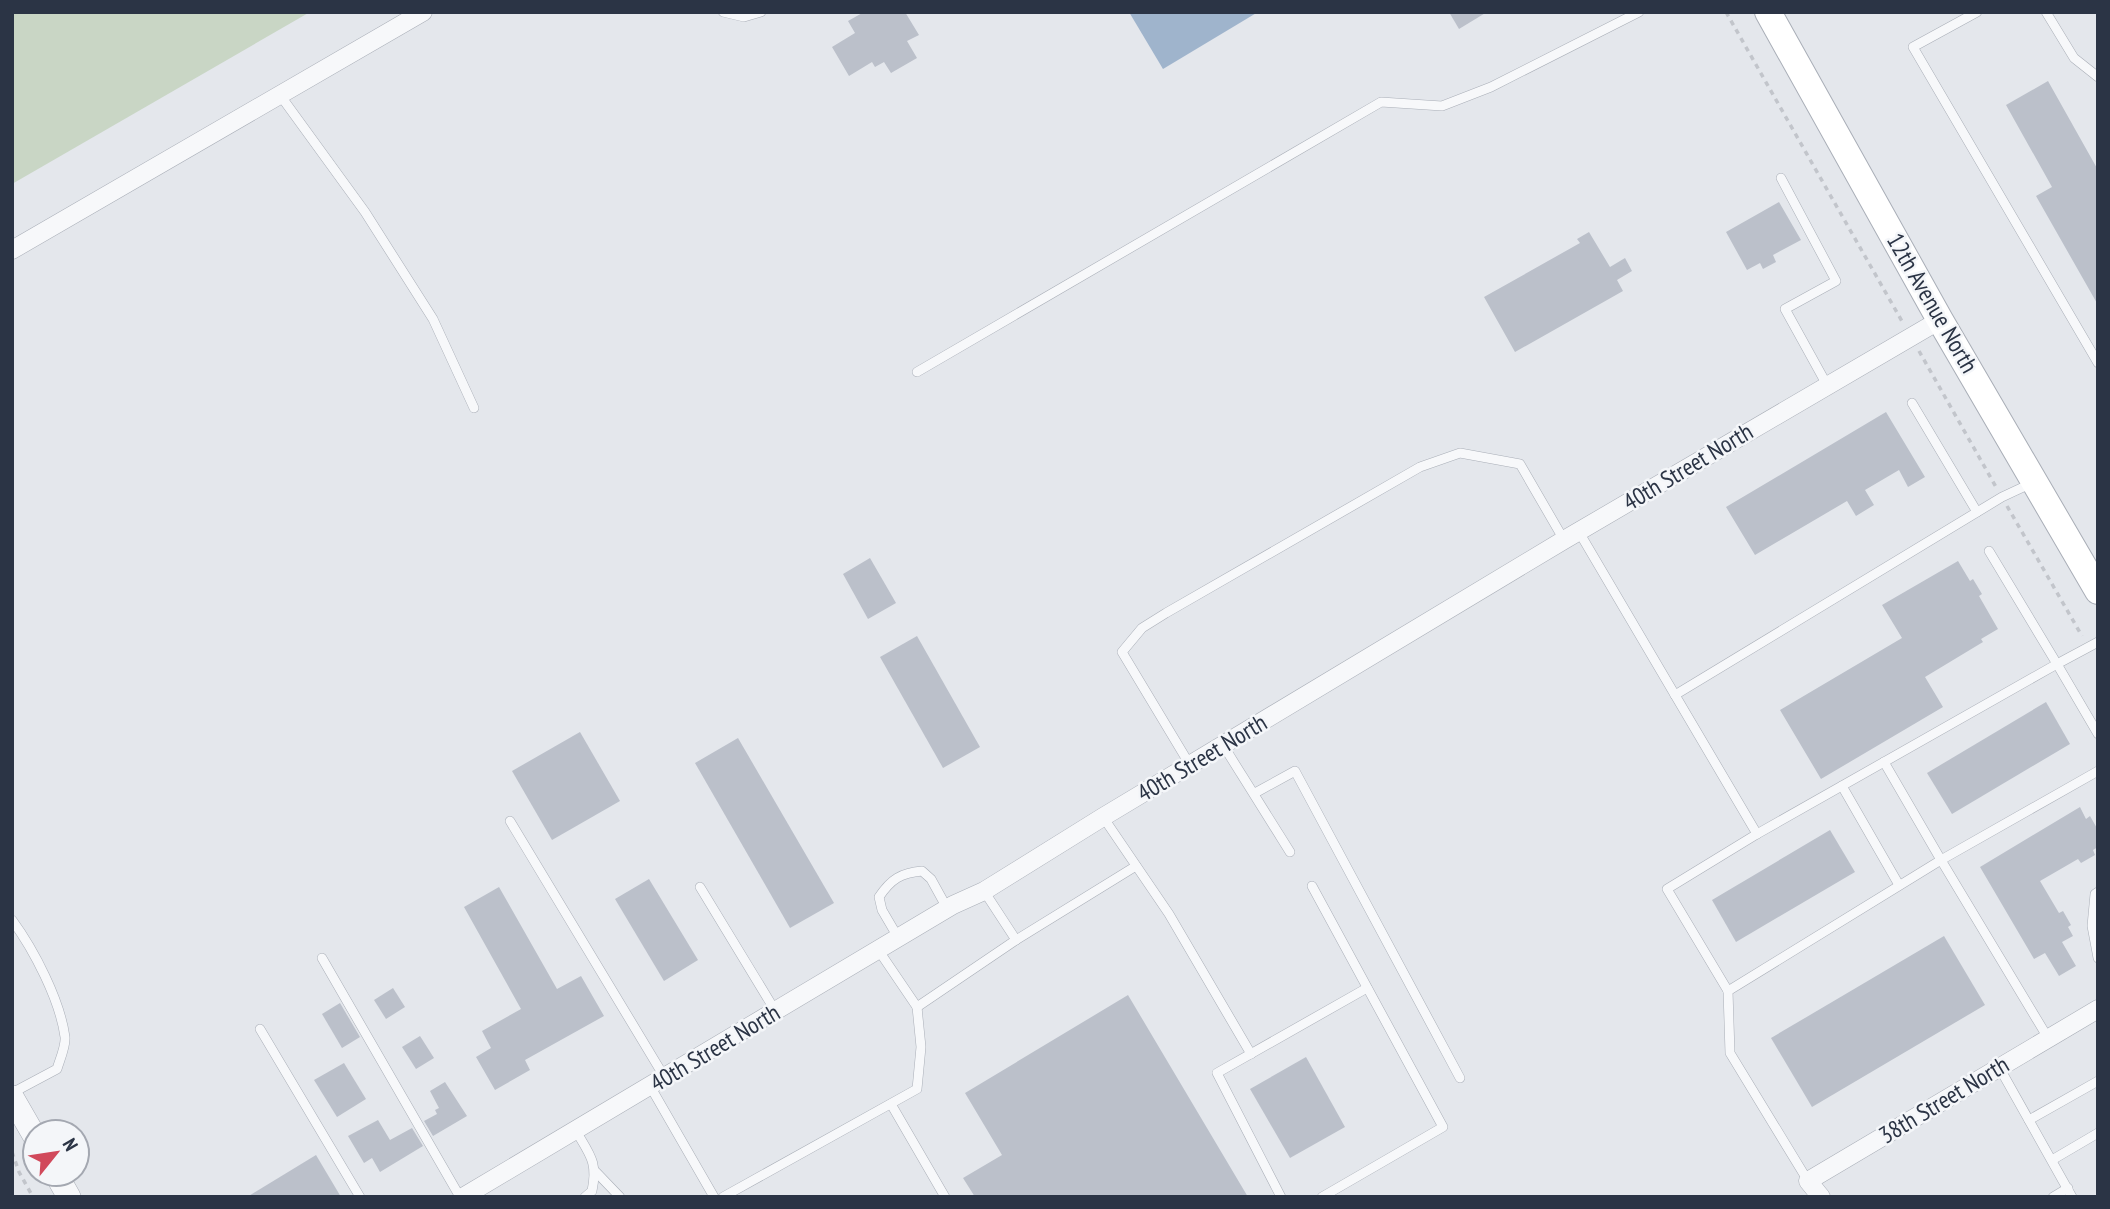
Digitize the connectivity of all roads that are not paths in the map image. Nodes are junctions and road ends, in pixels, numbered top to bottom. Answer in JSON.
{"nodes":[{"id":1,"x":424,"y":12,"type":"edge"},
{"id":2,"x":723,"y":12,"type":"edge"},
{"id":3,"x":761,"y":12,"type":"edge"},
{"id":4,"x":1639,"y":12,"type":"edge"},
{"id":5,"x":1768,"y":12,"type":"edge"},
{"id":6,"x":1977,"y":12,"type":"edge"},
{"id":7,"x":2046,"y":12,"type":"edge"},
{"id":8,"x":2098,"y":77,"type":"edge"},
{"id":9,"x":280,"y":95,"type":"junction"},
{"id":10,"x":1781,"y":178,"type":"dead end"},
{"id":11,"x":12,"y":250,"type":"edge"},
{"id":12,"x":1940,"y":320,"type":"junction"},
{"id":13,"x":2098,"y":363,"type":"edge"},
{"id":14,"x":917,"y":372,"type":"dead end"},
{"id":15,"x":1827,"y":386,"type":"junction"},
{"id":16,"x":1912,"y":403,"type":"dead end"},
{"id":17,"x":474,"y":408,"type":"dead end"},
{"id":18,"x":2034,"y":482,"type":"junction"},
{"id":19,"x":1977,"y":512,"type":"junction"},
{"id":20,"x":1572,"y":536,"type":"junction"},
{"id":21,"x":1989,"y":551,"type":"dead end"},
{"id":22,"x":2091,"y":563,"type":"edge"},
{"id":23,"x":2098,"y":591,"type":"edge"},
{"id":24,"x":2098,"y":642,"type":"edge"},
{"id":25,"x":2057,"y":664,"type":"junction"},
{"id":26,"x":1675,"y":695,"type":"junction"},
{"id":27,"x":2098,"y":734,"type":"edge"},
{"id":28,"x":1223,"y":745,"type":"junction"},
{"id":29,"x":1884,"y":762,"type":"junction"},
{"id":30,"x":1190,"y":765,"type":"junction"},
{"id":31,"x":2097,"y":774,"type":"edge"},
{"id":32,"x":1842,"y":786,"type":"junction"},
{"id":33,"x":1255,"y":793,"type":"junction"},
{"id":34,"x":1103,"y":817,"type":"junction"},
{"id":35,"x":510,"y":821,"type":"dead end"},
{"id":36,"x":1758,"y":834,"type":"junction"},
{"id":37,"x":1290,"y":852,"type":"dead end"},
{"id":38,"x":1941,"y":860,"type":"junction"},
{"id":39,"x":1136,"y":866,"type":"junction"},
{"id":40,"x":1899,"y":885,"type":"junction"},
{"id":41,"x":1312,"y":886,"type":"dead end"},
{"id":42,"x":701,"y":887,"type":"dead end"},
{"id":43,"x":984,"y":891,"type":"junction"},
{"id":44,"x":2098,"y":892,"type":"edge"},
{"id":45,"x":947,"y":908,"type":"junction"},
{"id":46,"x":12,"y":920,"type":"edge"},
{"id":47,"x":899,"y":939,"type":"junction"},
{"id":48,"x":2096,"y":939,"type":"edge"},
{"id":49,"x":1016,"y":940,"type":"junction"},
{"id":50,"x":879,"y":951,"type":"junction"},
{"id":51,"x":322,"y":957,"type":"dead end"},
{"id":52,"x":2098,"y":958,"type":"edge"},
{"id":53,"x":1367,"y":988,"type":"junction"},
{"id":54,"x":1728,"y":991,"type":"junction"},
{"id":55,"x":917,"y":1007,"type":"junction"},
{"id":56,"x":2098,"y":1009,"type":"edge"},
{"id":57,"x":776,"y":1012,"type":"junction"},
{"id":58,"x":260,"y":1029,"type":"dead end"},
{"id":59,"x":2048,"y":1038,"type":"junction"},
{"id":60,"x":1251,"y":1054,"type":"junction"},
{"id":61,"x":1999,"y":1067,"type":"junction"},
{"id":62,"x":1460,"y":1078,"type":"dead end"},
{"id":63,"x":2098,"y":1081,"type":"edge"},
{"id":64,"x":657,"y":1082,"type":"junction"},
{"id":65,"x":12,"y":1095,"type":"edge"},
{"id":66,"x":891,"y":1104,"type":"junction"},
{"id":67,"x":25,"y":1118,"type":"edge"},
{"id":68,"x":2029,"y":1120,"type":"junction"},
{"id":69,"x":576,"y":1131,"type":"junction"},
{"id":70,"x":2098,"y":1133,"type":"edge"},
{"id":71,"x":2052,"y":1160,"type":"junction"},
{"id":72,"x":596,"y":1172,"type":"junction"},
{"id":73,"x":1815,"y":1192,"type":"edge"},
{"id":74,"x":2070,"y":1193,"type":"edge"},
{"id":75,"x":465,"y":1196,"type":"edge"},
{"id":76,"x":360,"y":1197,"type":"edge"},
{"id":77,"x":585,"y":1197,"type":"edge"},
{"id":78,"x":620,"y":1197,"type":"edge"},
{"id":79,"x":714,"y":1197,"type":"edge"},
{"id":80,"x":723,"y":1197,"type":"edge"},
{"id":81,"x":945,"y":1197,"type":"edge"},
{"id":82,"x":1281,"y":1197,"type":"edge"},
{"id":83,"x":1322,"y":1197,"type":"edge"},
{"id":84,"x":2053,"y":1197,"type":"edge"}],
"edges":[{"from":1,"to":9,"type":"street"},
{"from":2,"to":3,"type":"lane"},
{"from":4,"to":14,"type":"lane"},
{"from":5,"to":12,"type":"main road","name":"12th Avenue North"},
{"from":6,"to":13,"type":"lane"},
{"from":7,"to":8,"type":"lane"},
{"from":9,"to":11,"type":"street"},
{"from":9,"to":17,"type":"lane"},
{"from":10,"to":15,"type":"lane"},
{"from":12,"to":15,"type":"street","name":"40th Street North"},
{"from":12,"to":18,"type":"main road","name":"12th Avenue North"},
{"from":15,"to":20,"type":"street","name":"40th Street North"},
{"from":16,"to":19,"type":"lane"},
{"from":18,"to":19,"type":"lane"},
{"from":18,"to":22,"type":"main road","name":"12th Avenue North"},
{"from":19,"to":26,"type":"lane"},
{"from":20,"to":26,"type":"lane"},
{"from":20,"to":28,"type":"street","name":"40th Street North"},
{"from":20,"to":30,"type":"lane"},
{"from":21,"to":25,"type":"lane"},
{"from":22,"to":23,"type":"main road","name":"12th Avenue North"},
{"from":24,"to":25,"type":"lane"},
{"from":25,"to":27,"type":"lane"},
{"from":25,"to":29,"type":"lane"},
{"from":26,"to":36,"type":"lane"},
{"from":28,"to":30,"type":"street","name":"40th Street North"},
{"from":28,"to":33,"type":"lane"},
{"from":29,"to":32,"type":"lane"},
{"from":29,"to":38,"type":"lane"},
{"from":30,"to":34,"type":"street","name":"40th Street North"},
{"from":31,"to":38,"type":"lane"},
{"from":32,"to":36,"type":"lane"},
{"from":32,"to":40,"type":"lane"},
{"from":33,"to":37,"type":"lane"},
{"from":33,"to":62,"type":"lane"},
{"from":34,"to":39,"type":"lane"},
{"from":34,"to":43,"type":"street","name":"40th Street North"},
{"from":35,"to":64,"type":"lane"},
{"from":36,"to":54,"type":"lane"},
{"from":38,"to":40,"type":"lane"},
{"from":38,"to":59,"type":"lane"},
{"from":39,"to":49,"type":"lane"},
{"from":39,"to":60,"type":"lane"},
{"from":40,"to":54,"type":"lane"},
{"from":41,"to":53,"type":"lane"},
{"from":42,"to":57,"type":"lane"},
{"from":43,"to":45,"type":"street","name":"40th Street North"},
{"from":43,"to":49,"type":"lane"},
{"from":44,"to":48,"type":"lane"},
{"from":45,"to":47,"type":"street","name":"40th Street North"},
{"from":45,"to":47,"type":"lane"},
{"from":46,"to":65,"type":"lane"},
{"from":47,"to":50,"type":"street","name":"40th Street North"},
{"from":48,"to":52,"type":"lane"},
{"from":49,"to":55,"type":"lane"},
{"from":50,"to":55,"type":"lane"},
{"from":50,"to":57,"type":"street","name":"40th Street North"},
{"from":51,"to":75,"type":"lane"},
{"from":53,"to":60,"type":"lane"},
{"from":53,"to":83,"type":"lane"},
{"from":54,"to":73,"type":"lane"},
{"from":55,"to":66,"type":"lane"},
{"from":56,"to":59,"type":"street","name":"38th Street North"},
{"from":57,"to":64,"type":"street","name":"40th Street North"},
{"from":58,"to":76,"type":"lane"},
{"from":59,"to":61,"type":"street","name":"38th Street North"},
{"from":60,"to":82,"type":"lane"},
{"from":61,"to":68,"type":"lane"},
{"from":61,"to":73,"type":"street","name":"38th Street North"},
{"from":63,"to":68,"type":"lane"},
{"from":64,"to":69,"type":"street","name":"40th Street North"},
{"from":64,"to":79,"type":"lane"},
{"from":65,"to":67,"type":"street"},
{"from":66,"to":80,"type":"lane"},
{"from":66,"to":81,"type":"lane"},
{"from":68,"to":71,"type":"lane"},
{"from":69,"to":72,"type":"lane"},
{"from":69,"to":75,"type":"street","name":"40th Street North"},
{"from":70,"to":71,"type":"lane"},
{"from":71,"to":74,"type":"lane"},
{"from":72,"to":77,"type":"lane"},
{"from":72,"to":78,"type":"lane"},
{"from":74,"to":84,"type":"lane"}]}
